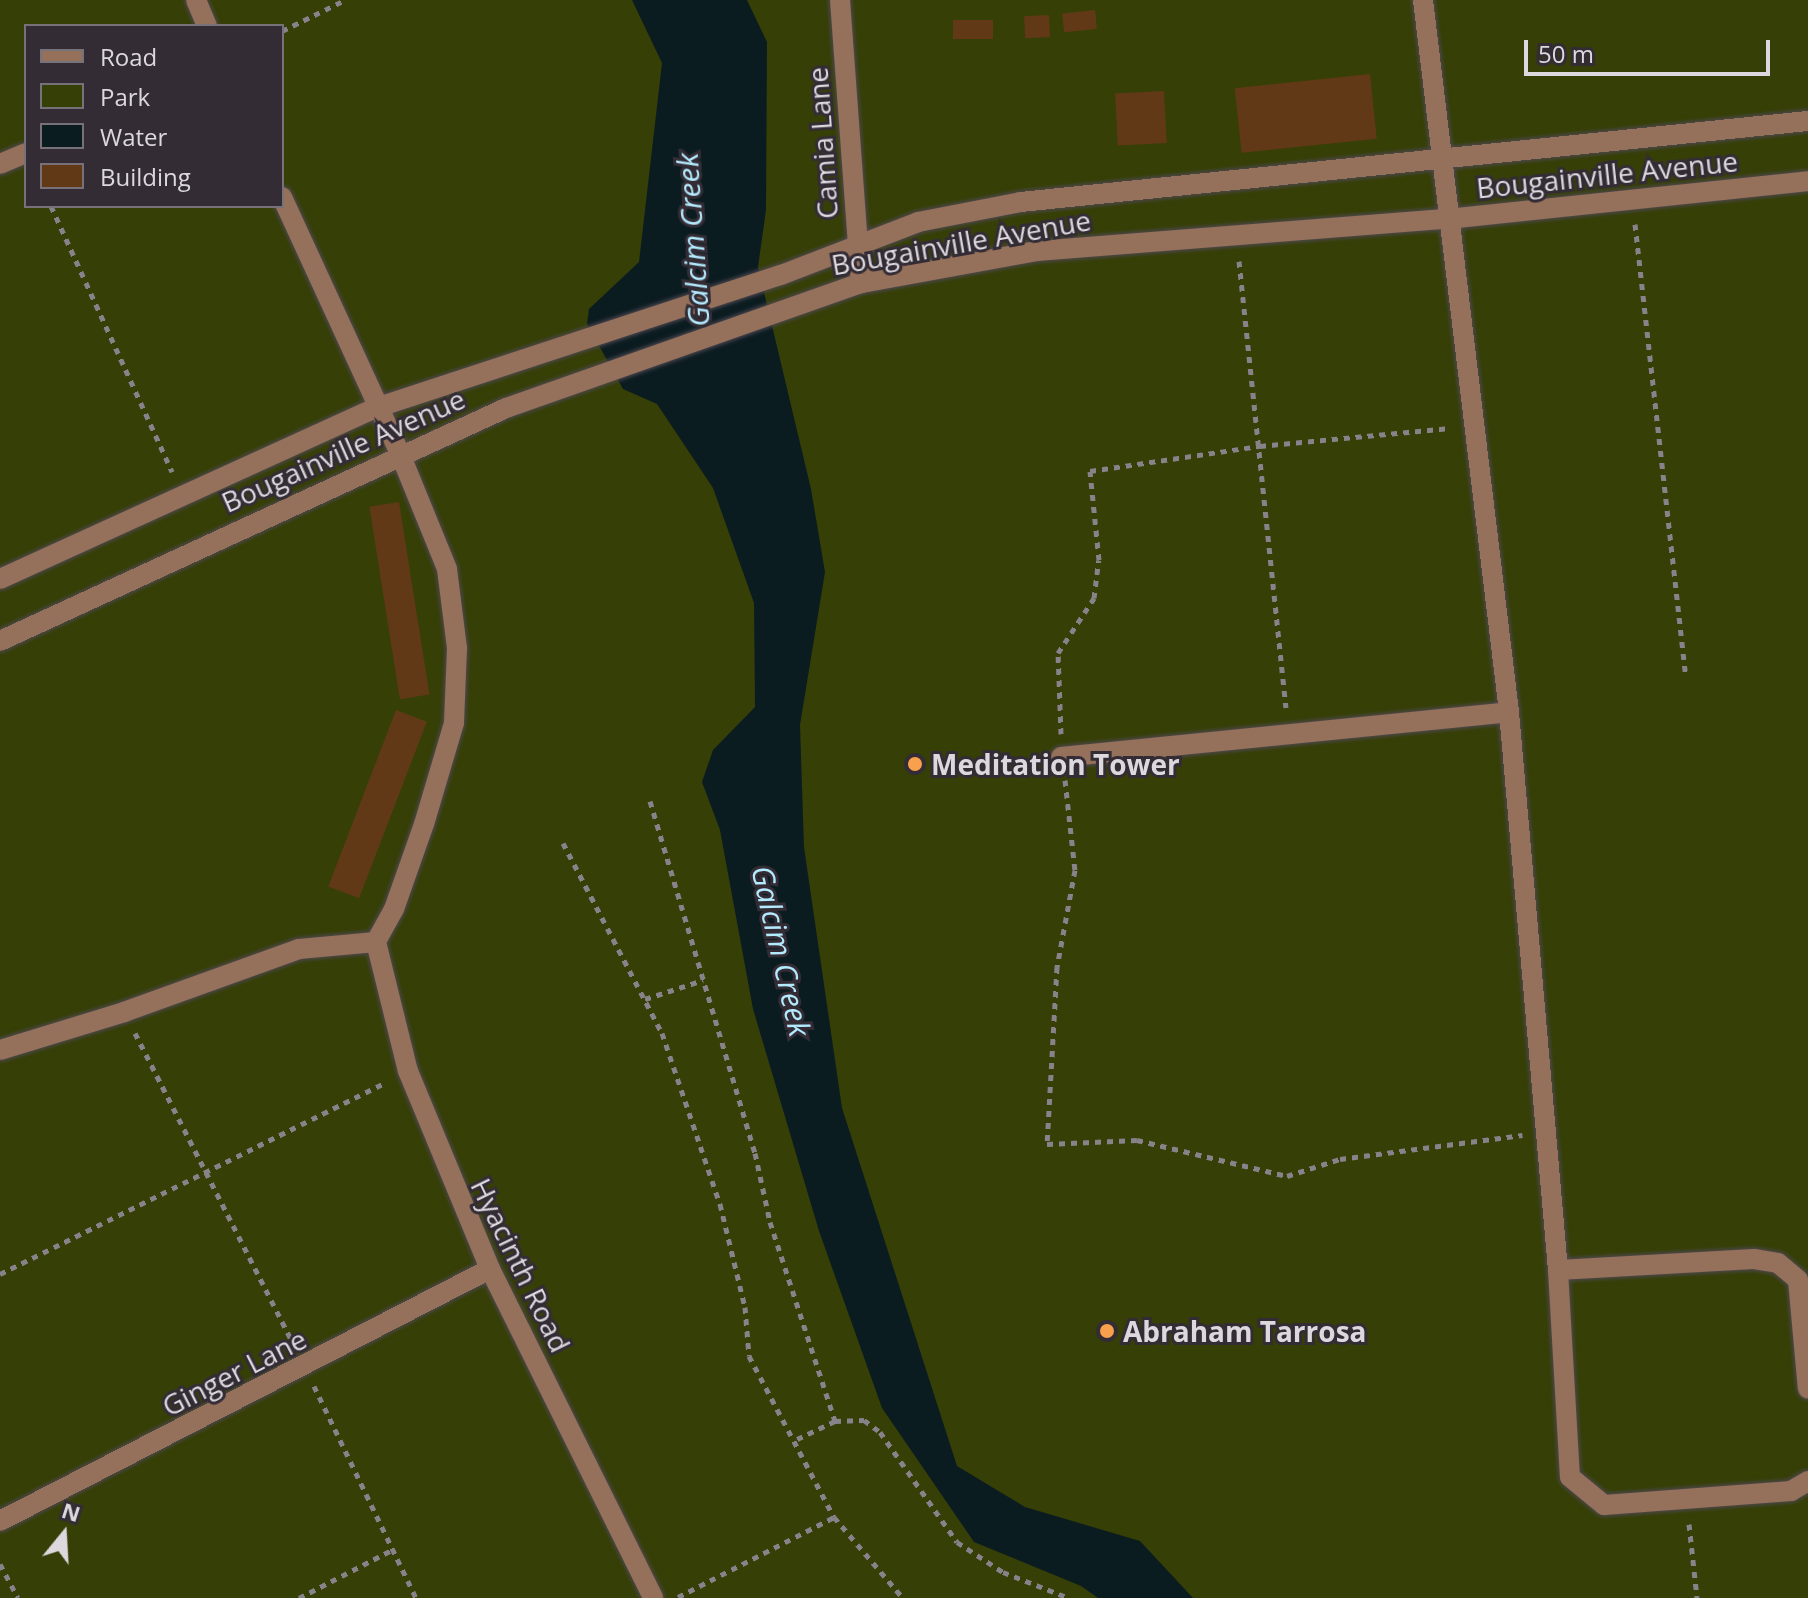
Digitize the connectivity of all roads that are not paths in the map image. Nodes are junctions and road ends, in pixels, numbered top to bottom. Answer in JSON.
{"nodes":[{"id":1,"x":196,"y":0,"type":"edge"},
{"id":2,"x":840,"y":0,"type":"edge"},
{"id":3,"x":1423,"y":0,"type":"edge"},
{"id":4,"x":206,"y":24,"type":"edge"},
{"id":5,"x":1808,"y":121,"type":"edge"},
{"id":6,"x":24,"y":154,"type":"edge"},
{"id":7,"x":1442,"y":161,"type":"junction"},
{"id":8,"x":0,"y":164,"type":"edge"},
{"id":9,"x":1808,"y":181,"type":"edge"},
{"id":10,"x":284,"y":201,"type":"edge"},
{"id":11,"x":1448,"y":219,"type":"junction"},
{"id":12,"x":857,"y":243,"type":"junction"},
{"id":13,"x":861,"y":283,"type":"junction"},
{"id":14,"x":376,"y":408,"type":"junction"},
{"id":15,"x":401,"y":456,"type":"junction"},
{"id":16,"x":0,"y":579,"type":"edge"},
{"id":17,"x":0,"y":641,"type":"edge"},
{"id":18,"x":1509,"y":712,"type":"junction"},
{"id":19,"x":1062,"y":762,"type":"road end"},
{"id":20,"x":376,"y":942,"type":"junction"},
{"id":21,"x":0,"y":1050,"type":"edge"},
{"id":22,"x":490,"y":1269,"type":"junction"},
{"id":23,"x":1558,"y":1270,"type":"junction"},
{"id":24,"x":1808,"y":1389,"type":"edge"},
{"id":25,"x":1808,"y":1481,"type":"edge"},
{"id":26,"x":0,"y":1521,"type":"edge"},
{"id":27,"x":653,"y":1598,"type":"edge"}],
"edges":[{"from":1,"to":4,"type":"street"},
{"from":2,"to":12,"type":"street","name":"Camia Lane"},
{"from":3,"to":7,"type":"street"},
{"from":5,"to":7,"type":"street","name":"Bougainville Avenue"},
{"from":6,"to":8,"type":"street"},
{"from":7,"to":11,"type":"street"},
{"from":7,"to":12,"type":"street","name":"Bougainville Avenue"},
{"from":9,"to":11,"type":"street","name":"Bougainville Avenue"},
{"from":10,"to":14,"type":"street"},
{"from":11,"to":13,"type":"street","name":"Bougainville Avenue"},
{"from":11,"to":18,"type":"street"},
{"from":12,"to":13,"type":"street","name":"Camia Lane"},
{"from":12,"to":14,"type":"street","name":"Bougainville Avenue"},
{"from":13,"to":15,"type":"street","name":"Bougainville Avenue"},
{"from":14,"to":15,"type":"street"},
{"from":14,"to":16,"type":"street","name":"Bougainville Avenue"},
{"from":15,"to":17,"type":"street","name":"Bougainville Avenue"},
{"from":15,"to":20,"type":"street"},
{"from":18,"to":19,"type":"street"},
{"from":18,"to":23,"type":"street"},
{"from":20,"to":21,"type":"street"},
{"from":20,"to":22,"type":"street","name":"Hyacinth Road"},
{"from":22,"to":26,"type":"street","name":"Ginger Lane"},
{"from":22,"to":27,"type":"street","name":"Hyacinth Road"},
{"from":23,"to":24,"type":"street"},
{"from":23,"to":25,"type":"street"}]}
